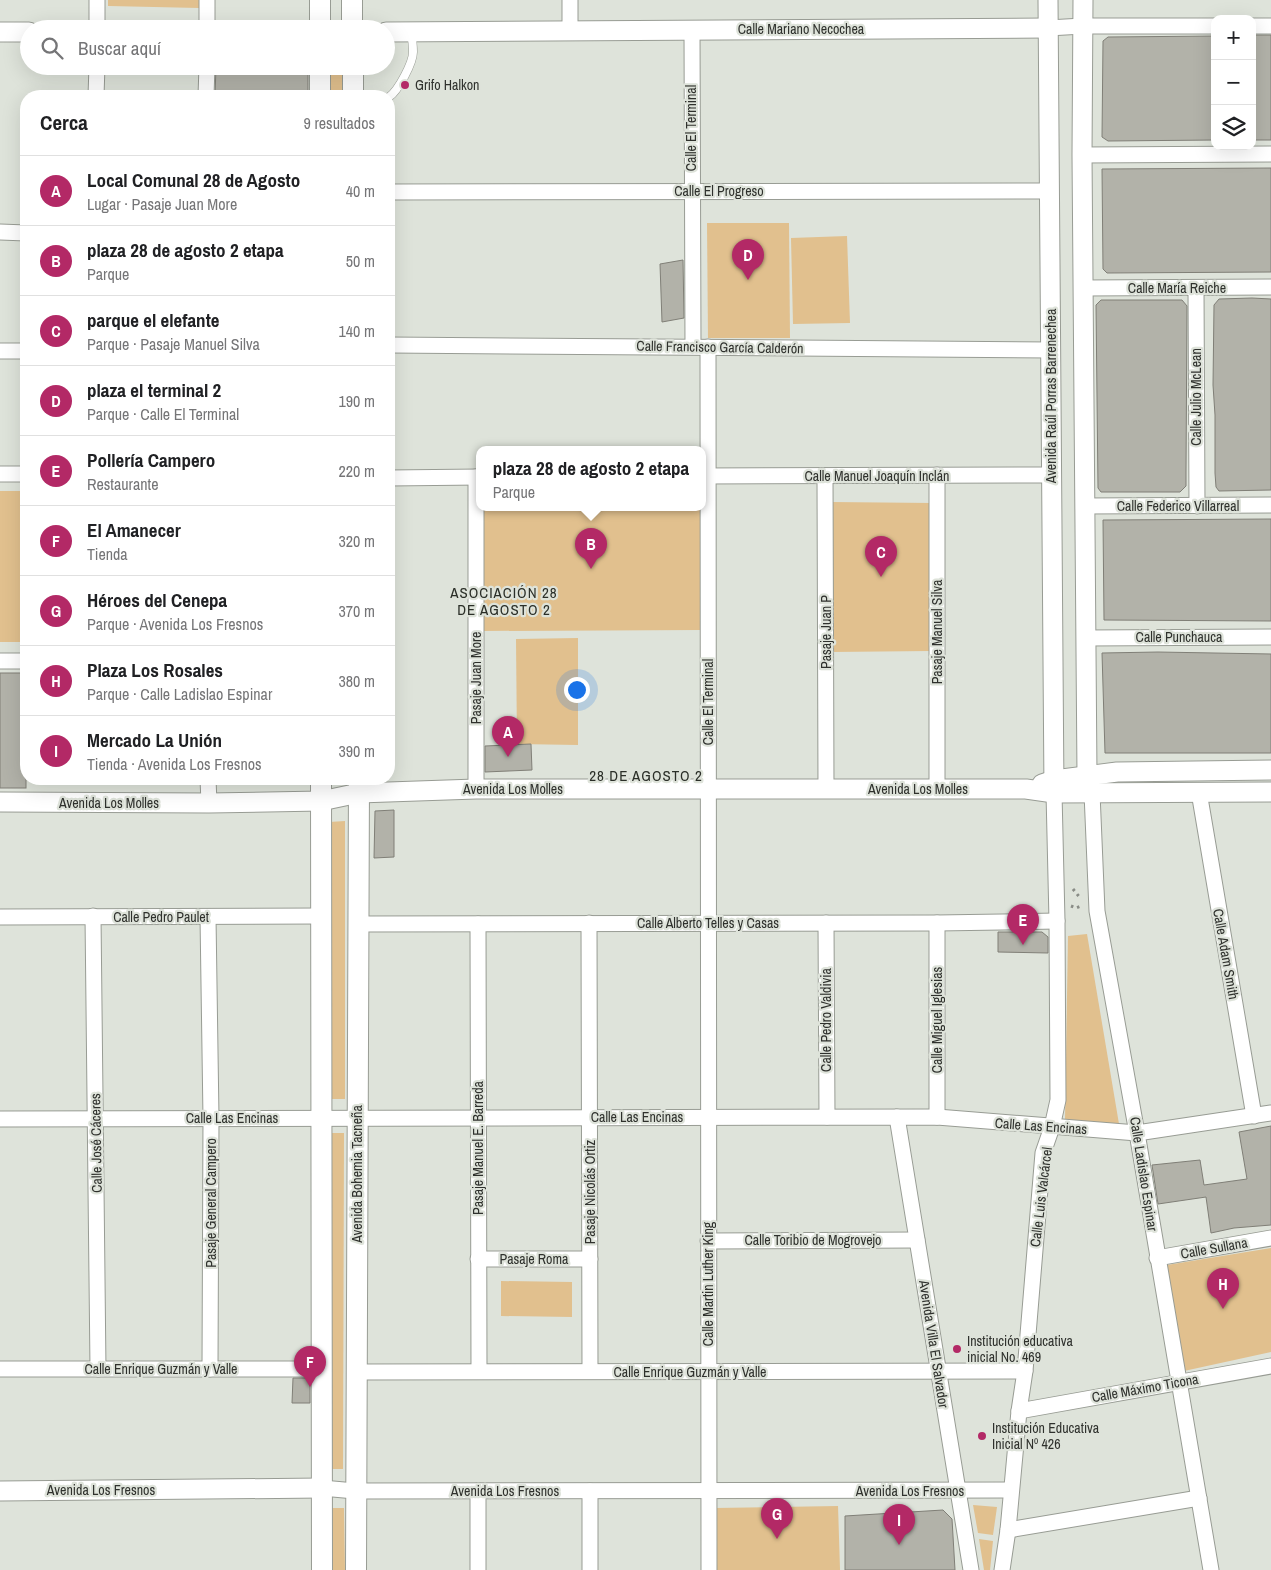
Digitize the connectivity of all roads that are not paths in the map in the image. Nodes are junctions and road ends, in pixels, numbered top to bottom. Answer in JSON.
{"nodes":[{"id":1,"x":97,"y":0,"type":"edge"},
{"id":2,"x":207,"y":0,"type":"edge"},
{"id":3,"x":320,"y":0,"type":"edge"},
{"id":4,"x":352,"y":0,"type":"edge"},
{"id":5,"x":570,"y":0,"type":"edge"},
{"id":6,"x":1048,"y":0,"type":"edge"},
{"id":7,"x":1083,"y":0,"type":"edge"},
{"id":8,"x":97,"y":20,"type":"edge"},
{"id":9,"x":207,"y":20,"type":"edge"},
{"id":10,"x":320,"y":20,"type":"edge"},
{"id":11,"x":352,"y":20,"type":"edge"},
{"id":12,"x":1084,"y":26,"type":"junction"},
{"id":13,"x":1211,"y":26,"type":"edge"},
{"id":14,"x":1256,"y":26,"type":"edge"},
{"id":15,"x":1271,"y":26,"type":"edge"},
{"id":16,"x":1048,"y":28,"type":"junction"},
{"id":17,"x":692,"y":29,"type":"junction"},
{"id":18,"x":0,"y":32,"type":"edge"},
{"id":19,"x":20,"y":32,"type":"edge"},
{"id":20,"x":395,"y":32,"type":"edge"},
{"id":21,"x":411,"y":32,"type":"junction"},
{"id":22,"x":570,"y":32,"type":"junction"},
{"id":23,"x":97,"y":75,"type":"edge"},
{"id":24,"x":207,"y":75,"type":"edge"},
{"id":25,"x":320,"y":75,"type":"edge"},
{"id":26,"x":352,"y":75,"type":"edge"},
{"id":27,"x":96,"y":90,"type":"edge"},
{"id":28,"x":206,"y":90,"type":"edge"},
{"id":29,"x":320,"y":90,"type":"edge"},
{"id":30,"x":353,"y":90,"type":"edge"},
{"id":31,"x":395,"y":92,"type":"edge"},
{"id":32,"x":1271,"y":154,"type":"edge"},
{"id":33,"x":1082,"y":155,"type":"junction"},
{"id":34,"x":1050,"y":191,"type":"junction"},
{"id":35,"x":395,"y":192,"type":"edge"},
{"id":36,"x":691,"y":192,"type":"junction"},
{"id":37,"x":0,"y":232,"type":"edge"},
{"id":38,"x":20,"y":233,"type":"edge"},
{"id":39,"x":1271,"y":287,"type":"edge"},
{"id":40,"x":1083,"y":288,"type":"junction"},
{"id":41,"x":1196,"y":288,"type":"junction"},
{"id":42,"x":395,"y":345,"type":"edge"},
{"id":43,"x":700,"y":346,"type":"junction"},
{"id":44,"x":1051,"y":350,"type":"junction"},
{"id":45,"x":0,"y":351,"type":"edge"},
{"id":46,"x":20,"y":351,"type":"edge"},
{"id":47,"x":704,"y":446,"type":"edge"},
{"id":48,"x":0,"y":474,"type":"edge"},
{"id":49,"x":20,"y":474,"type":"edge"},
{"id":50,"x":937,"y":475,"type":"junction"},
{"id":51,"x":1052,"y":475,"type":"junction"},
{"id":52,"x":706,"y":476,"type":"edge"},
{"id":53,"x":825,"y":476,"type":"junction"},
{"id":54,"x":476,"y":477,"type":"edge"},
{"id":55,"x":395,"y":478,"type":"edge"},
{"id":56,"x":1271,"y":505,"type":"edge"},
{"id":57,"x":1085,"y":506,"type":"junction"},
{"id":58,"x":1197,"y":506,"type":"junction"},
{"id":59,"x":478,"y":511,"type":"edge"},
{"id":60,"x":705,"y":511,"type":"edge"},
{"id":61,"x":1271,"y":637,"type":"edge"},
{"id":62,"x":1086,"y":638,"type":"junction"},
{"id":63,"x":0,"y":661,"type":"edge"},
{"id":64,"x":20,"y":661,"type":"edge"},
{"id":65,"x":1271,"y":770,"type":"edge"},
{"id":66,"x":208,"y":785,"type":"edge"},
{"id":67,"x":322,"y":785,"type":"edge"},
{"id":68,"x":1090,"y":785,"type":"junction"},
{"id":69,"x":359,"y":786,"type":"edge"},
{"id":70,"x":1054,"y":786,"type":"junction"},
{"id":71,"x":476,"y":789,"type":"junction"},
{"id":72,"x":708,"y":789,"type":"junction"},
{"id":73,"x":826,"y":789,"type":"junction"},
{"id":74,"x":937,"y":789,"type":"junction"},
{"id":75,"x":1199,"y":792,"type":"junction"},
{"id":76,"x":1271,"y":792,"type":"edge"},
{"id":77,"x":322,"y":801,"type":"junction"},
{"id":78,"x":0,"y":802,"type":"edge"},
{"id":79,"x":209,"y":804,"type":"junction"},
{"id":80,"x":93,"y":916,"type":"junction"},
{"id":81,"x":322,"y":916,"type":"junction"},
{"id":82,"x":0,"y":917,"type":"edge"},
{"id":83,"x":208,"y":917,"type":"junction"},
{"id":84,"x":1057,"y":920,"type":"junction"},
{"id":85,"x":708,"y":923,"type":"junction"},
{"id":86,"x":826,"y":923,"type":"junction"},
{"id":87,"x":937,"y":923,"type":"junction"},
{"id":88,"x":359,"y":924,"type":"junction"},
{"id":89,"x":478,"y":924,"type":"junction"},
{"id":90,"x":589,"y":924,"type":"junction"},
{"id":91,"x":1271,"y":1113,"type":"edge"},
{"id":92,"x":1254,"y":1116,"type":"junction"},
{"id":93,"x":478,"y":1117,"type":"junction"},
{"id":94,"x":590,"y":1117,"type":"junction"},
{"id":95,"x":708,"y":1117,"type":"junction"},
{"id":96,"x":826,"y":1117,"type":"junction"},
{"id":97,"x":897,"y":1117,"type":"junction"},
{"id":98,"x":96,"y":1118,"type":"junction"},
{"id":99,"x":211,"y":1118,"type":"junction"},
{"id":100,"x":322,"y":1118,"type":"junction"},
{"id":101,"x":357,"y":1118,"type":"junction"},
{"id":102,"x":937,"y":1118,"type":"junction"},
{"id":103,"x":0,"y":1119,"type":"edge"},
{"id":104,"x":1052,"y":1127,"type":"junction"},
{"id":105,"x":1137,"y":1132,"type":"junction"},
{"id":106,"x":1271,"y":1238,"type":"edge"},
{"id":107,"x":708,"y":1240,"type":"junction"},
{"id":108,"x":917,"y":1240,"type":"junction"},
{"id":109,"x":1158,"y":1258,"type":"junction"},
{"id":110,"x":478,"y":1259,"type":"junction"},
{"id":111,"x":590,"y":1259,"type":"junction"},
{"id":112,"x":1271,"y":1366,"type":"edge"},
{"id":113,"x":98,"y":1369,"type":"junction"},
{"id":114,"x":322,"y":1369,"type":"junction"},
{"id":115,"x":0,"y":1370,"type":"edge"},
{"id":116,"x":210,"y":1370,"type":"junction"},
{"id":117,"x":590,"y":1371,"type":"junction"},
{"id":118,"x":1025,"y":1371,"type":"junction"},
{"id":119,"x":356,"y":1372,"type":"junction"},
{"id":120,"x":478,"y":1372,"type":"junction"},
{"id":121,"x":708,"y":1372,"type":"junction"},
{"id":122,"x":939,"y":1372,"type":"junction"},
{"id":123,"x":1180,"y":1382,"type":"junction"},
{"id":124,"x":1019,"y":1411,"type":"junction"},
{"id":125,"x":322,"y":1488,"type":"junction"},
{"id":126,"x":590,"y":1490,"type":"junction"},
{"id":127,"x":1011,"y":1490,"type":"junction"},
{"id":128,"x":0,"y":1491,"type":"edge"},
{"id":129,"x":355,"y":1491,"type":"junction"},
{"id":130,"x":478,"y":1491,"type":"junction"},
{"id":131,"x":709,"y":1491,"type":"junction"},
{"id":132,"x":958,"y":1491,"type":"junction"},
{"id":133,"x":1199,"y":1498,"type":"junction"},
{"id":134,"x":1008,"y":1530,"type":"junction"},
{"id":135,"x":322,"y":1570,"type":"edge"},
{"id":136,"x":356,"y":1570,"type":"edge"},
{"id":137,"x":478,"y":1570,"type":"edge"},
{"id":138,"x":590,"y":1570,"type":"edge"},
{"id":139,"x":709,"y":1570,"type":"edge"},
{"id":140,"x":971,"y":1570,"type":"edge"},
{"id":141,"x":1002,"y":1570,"type":"edge"},
{"id":142,"x":1211,"y":1570,"type":"edge"}],
"edges":[{"from":1,"to":8,"type":"street"},
{"from":2,"to":9,"type":"street"},
{"from":3,"to":10,"type":"main road"},
{"from":4,"to":11,"type":"main road"},
{"from":5,"to":22,"type":"street"},
{"from":6,"to":16,"type":"street","name":"Avenida Raúl Porras Barrenechea"},
{"from":7,"to":12,"type":"street"},
{"from":12,"to":13,"type":"street","name":"Calle Mariano Necochea"},
{"from":12,"to":16,"type":"street","name":"Calle Mariano Necochea"},
{"from":12,"to":33,"type":"street"},
{"from":14,"to":15,"type":"street"},
{"from":16,"to":17,"type":"street","name":"Calle Mariano Necochea"},
{"from":16,"to":34,"type":"street","name":"Avenida Raúl Porras Barrenechea"},
{"from":17,"to":22,"type":"street","name":"Calle Mariano Necochea"},
{"from":17,"to":36,"type":"street","name":"Calle El Terminal"},
{"from":18,"to":19,"type":"street"},
{"from":20,"to":21,"type":"street","name":"Calle Mariano Necochea"},
{"from":21,"to":22,"type":"street","name":"Calle Mariano Necochea"},
{"from":21,"to":31,"type":"lane"},
{"from":23,"to":27,"type":"street"},
{"from":24,"to":28,"type":"street"},
{"from":25,"to":29,"type":"main road"},
{"from":26,"to":30,"type":"main road"},
{"from":32,"to":33,"type":"street"},
{"from":33,"to":40,"type":"street"},
{"from":34,"to":36,"type":"street","name":"Calle El Progreso"},
{"from":34,"to":44,"type":"street","name":"Avenida Raúl Porras Barrenechea"},
{"from":35,"to":36,"type":"street","name":"Calle El Progreso"},
{"from":36,"to":43,"type":"street","name":"Calle El Terminal"},
{"from":37,"to":38,"type":"street"},
{"from":39,"to":41,"type":"street","name":"Calle María Reiche"},
{"from":40,"to":41,"type":"street","name":"Calle María Reiche"},
{"from":40,"to":57,"type":"street"},
{"from":41,"to":58,"type":"street","name":"Calle Julio McLean"},
{"from":42,"to":43,"type":"street","name":"Calle Francisco García Calderón"},
{"from":43,"to":44,"type":"street","name":"Calle Francisco García Calderón"},
{"from":43,"to":47,"type":"street","name":"Calle El Terminal"},
{"from":44,"to":51,"type":"street","name":"Avenida Raúl Porras Barrenechea"},
{"from":45,"to":46,"type":"street"},
{"from":48,"to":49,"type":"street"},
{"from":50,"to":51,"type":"street","name":"Calle Manuel Joaquín Inclán"},
{"from":50,"to":53,"type":"street","name":"Calle Manuel Joaquín Inclán"},
{"from":50,"to":74,"type":"street","name":"Pasaje Manuel Silva"},
{"from":51,"to":70,"type":"street","name":"Avenida Raúl Porras Barrenechea"},
{"from":52,"to":53,"type":"street","name":"Calle Manuel Joaquín Inclán"},
{"from":53,"to":73,"type":"street","name":"Pasaje Juan P"},
{"from":54,"to":55,"type":"street"},
{"from":56,"to":58,"type":"street","name":"Calle Federico Villarreal"},
{"from":57,"to":58,"type":"street","name":"Calle Federico Villarreal"},
{"from":57,"to":62,"type":"street"},
{"from":59,"to":71,"type":"street","name":"Pasaje Juan More"},
{"from":60,"to":72,"type":"street","name":"Calle El Terminal"},
{"from":61,"to":62,"type":"street","name":"Calle Punchauca"},
{"from":62,"to":68,"type":"street"},
{"from":63,"to":64,"type":"street"},
{"from":65,"to":68,"type":"street","name":"Avenida Los Molles"},
{"from":66,"to":79,"type":"street"},
{"from":67,"to":77,"type":"main road"},
{"from":68,"to":70,"type":"street","name":"Avenida Los Molles"},
{"from":68,"to":75,"type":"street","name":"Avenida Los Molles"},
{"from":68,"to":105,"type":"street","name":"Calle Ladislao Espinar"},
{"from":69,"to":71,"type":"street","name":"Avenida Los Molles"},
{"from":69,"to":77,"type":"street","name":"Avenida Los Molles"},
{"from":69,"to":88,"type":"main road","name":"Avenida Bohemia Tacneña"},
{"from":70,"to":74,"type":"street","name":"Avenida Los Molles"},
{"from":70,"to":84,"type":"street","name":"Calle Luis Valcárcel"},
{"from":71,"to":72,"type":"street","name":"Avenida Los Molles"},
{"from":72,"to":73,"type":"street","name":"Avenida Los Molles"},
{"from":72,"to":85,"type":"street","name":"Calle El Terminal"},
{"from":73,"to":74,"type":"street","name":"Avenida Los Molles"},
{"from":75,"to":76,"type":"street","name":"Avenida Los Molles"},
{"from":75,"to":92,"type":"street","name":"Calle Adam Smith"},
{"from":77,"to":79,"type":"street","name":"Avenida Los Molles"},
{"from":77,"to":81,"type":"main road"},
{"from":78,"to":79,"type":"street","name":"Avenida Los Molles"},
{"from":80,"to":82,"type":"street","name":"Calle Pedro Paulet"},
{"from":80,"to":83,"type":"street","name":"Calle Pedro Paulet"},
{"from":80,"to":98,"type":"street","name":"Calle José Cáceres"},
{"from":81,"to":83,"type":"street","name":"Calle Pedro Paulet"},
{"from":81,"to":100,"type":"main road"},
{"from":83,"to":99,"type":"street","name":"Pasaje General Campero"},
{"from":84,"to":87,"type":"street","name":"Calle Alberto Telles y Casas"},
{"from":84,"to":104,"type":"street","name":"Calle Luis Valcárcel"},
{"from":85,"to":86,"type":"street","name":"Calle Alberto Telles y Casas"},
{"from":85,"to":90,"type":"street","name":"Calle Alberto Telles y Casas"},
{"from":85,"to":95,"type":"street","name":"Calle El Terminal"},
{"from":86,"to":87,"type":"street","name":"Calle Alberto Telles y Casas"},
{"from":86,"to":96,"type":"street","name":"Calle Pedro Valdivia"},
{"from":87,"to":102,"type":"street","name":"Calle Miguel Iglesias"},
{"from":88,"to":89,"type":"street","name":"Calle Alberto Telles y Casas"},
{"from":88,"to":101,"type":"main road","name":"Avenida Bohemia Tacneña"},
{"from":89,"to":90,"type":"street","name":"Calle Alberto Telles y Casas"},
{"from":89,"to":93,"type":"street","name":"Pasaje Manuel E. Barreda"},
{"from":90,"to":94,"type":"street","name":"Pasaje Nicolás Ortiz"},
{"from":91,"to":92,"type":"street","name":"Calle Las Encinas"},
{"from":92,"to":105,"type":"street","name":"Calle Las Encinas"},
{"from":93,"to":94,"type":"street","name":"Calle Las Encinas"},
{"from":93,"to":101,"type":"street","name":"Calle Las Encinas"},
{"from":93,"to":110,"type":"street","name":"Pasaje Manuel E. Barreda"},
{"from":94,"to":95,"type":"street","name":"Calle Las Encinas"},
{"from":94,"to":111,"type":"street","name":"Pasaje Nicolás Ortiz"},
{"from":95,"to":96,"type":"street","name":"Calle Las Encinas"},
{"from":95,"to":107,"type":"street","name":"Calle Martin Luther King"},
{"from":96,"to":97,"type":"street","name":"Calle Las Encinas"},
{"from":97,"to":102,"type":"street","name":"Calle Las Encinas"},
{"from":97,"to":108,"type":"street","name":"Avenida Villa El Salvador"},
{"from":98,"to":99,"type":"street","name":"Calle Las Encinas"},
{"from":98,"to":103,"type":"street","name":"Calle Las Encinas"},
{"from":98,"to":113,"type":"street","name":"Calle José Cáceres"},
{"from":99,"to":100,"type":"street","name":"Calle Las Encinas"},
{"from":99,"to":116,"type":"street","name":"Pasaje General Campero"},
{"from":100,"to":101,"type":"street","name":"Calle Las Encinas"},
{"from":100,"to":114,"type":"main road"},
{"from":101,"to":119,"type":"main road","name":"Avenida Bohemia Tacneña"},
{"from":102,"to":104,"type":"street","name":"Calle Las Encinas"},
{"from":104,"to":105,"type":"street","name":"Calle Las Encinas"},
{"from":104,"to":118,"type":"street","name":"Calle Luis Valcárcel"},
{"from":105,"to":109,"type":"street","name":"Calle Ladislao Espinar"},
{"from":106,"to":109,"type":"street","name":"Calle Sullana"},
{"from":107,"to":108,"type":"street","name":"Calle Toribio de Mogrovejo"},
{"from":107,"to":121,"type":"street","name":"Calle Martin Luther King"},
{"from":108,"to":122,"type":"street","name":"Avenida Villa El Salvador"},
{"from":109,"to":123,"type":"street","name":"Calle Ladislao Espinar"},
{"from":110,"to":111,"type":"street","name":"Pasaje Roma"},
{"from":110,"to":120,"type":"street","name":"Pasaje Manuel E. Barreda"},
{"from":111,"to":117,"type":"street","name":"Pasaje Nicolás Ortiz"},
{"from":112,"to":123,"type":"street","name":"Calle Máximo Ticona"},
{"from":113,"to":115,"type":"street","name":"Calle Enrique Guzmán y Valle"},
{"from":113,"to":116,"type":"street","name":"Calle Enrique Guzmán y Valle"},
{"from":114,"to":116,"type":"street","name":"Calle Enrique Guzmán y Valle"},
{"from":114,"to":125,"type":"main road"},
{"from":117,"to":120,"type":"street","name":"Calle Enrique Guzmán y Valle"},
{"from":117,"to":121,"type":"street","name":"Calle Enrique Guzmán y Valle"},
{"from":118,"to":122,"type":"street","name":"Calle Enrique Guzmán y Valle"},
{"from":118,"to":124,"type":"street","name":"Calle Luis Valcárcel"},
{"from":119,"to":120,"type":"street","name":"Calle Enrique Guzmán y Valle"},
{"from":119,"to":129,"type":"main road","name":"Avenida Bohemia Tacneña"},
{"from":121,"to":122,"type":"street","name":"Calle Enrique Guzmán y Valle"},
{"from":121,"to":131,"type":"street","name":"Calle Martin Luther King"},
{"from":122,"to":132,"type":"street","name":"Avenida Villa El Salvador"},
{"from":123,"to":124,"type":"street","name":"Calle Máximo Ticona"},
{"from":123,"to":133,"type":"street","name":"Calle Ladislao Espinar"},
{"from":124,"to":127,"type":"street","name":"Calle Luis Valcárcel"},
{"from":125,"to":128,"type":"street","name":"Avenida Los Fresnos"},
{"from":125,"to":129,"type":"street","name":"Avenida Los Fresnos"},
{"from":125,"to":135,"type":"main road"},
{"from":126,"to":130,"type":"street","name":"Avenida Los Fresnos"},
{"from":126,"to":131,"type":"street","name":"Avenida Los Fresnos"},
{"from":126,"to":138,"type":"street"},
{"from":127,"to":132,"type":"street","name":"Avenida Los Fresnos"},
{"from":127,"to":134,"type":"street","name":"Calle Luis Valcárcel"},
{"from":129,"to":130,"type":"street","name":"Avenida Los Fresnos"},
{"from":129,"to":136,"type":"main road","name":"Avenida Bohemia Tacneña"},
{"from":130,"to":137,"type":"street"},
{"from":131,"to":132,"type":"street","name":"Avenida Los Fresnos"},
{"from":131,"to":139,"type":"street","name":"Calle Martin Luther King"},
{"from":132,"to":140,"type":"street","name":"Avenida Villa El Salvador"},
{"from":133,"to":134,"type":"street"},
{"from":133,"to":142,"type":"street","name":"Calle Ladislao Espinar"},
{"from":134,"to":141,"type":"street","name":"Calle Luis Valcárcel"}]}
